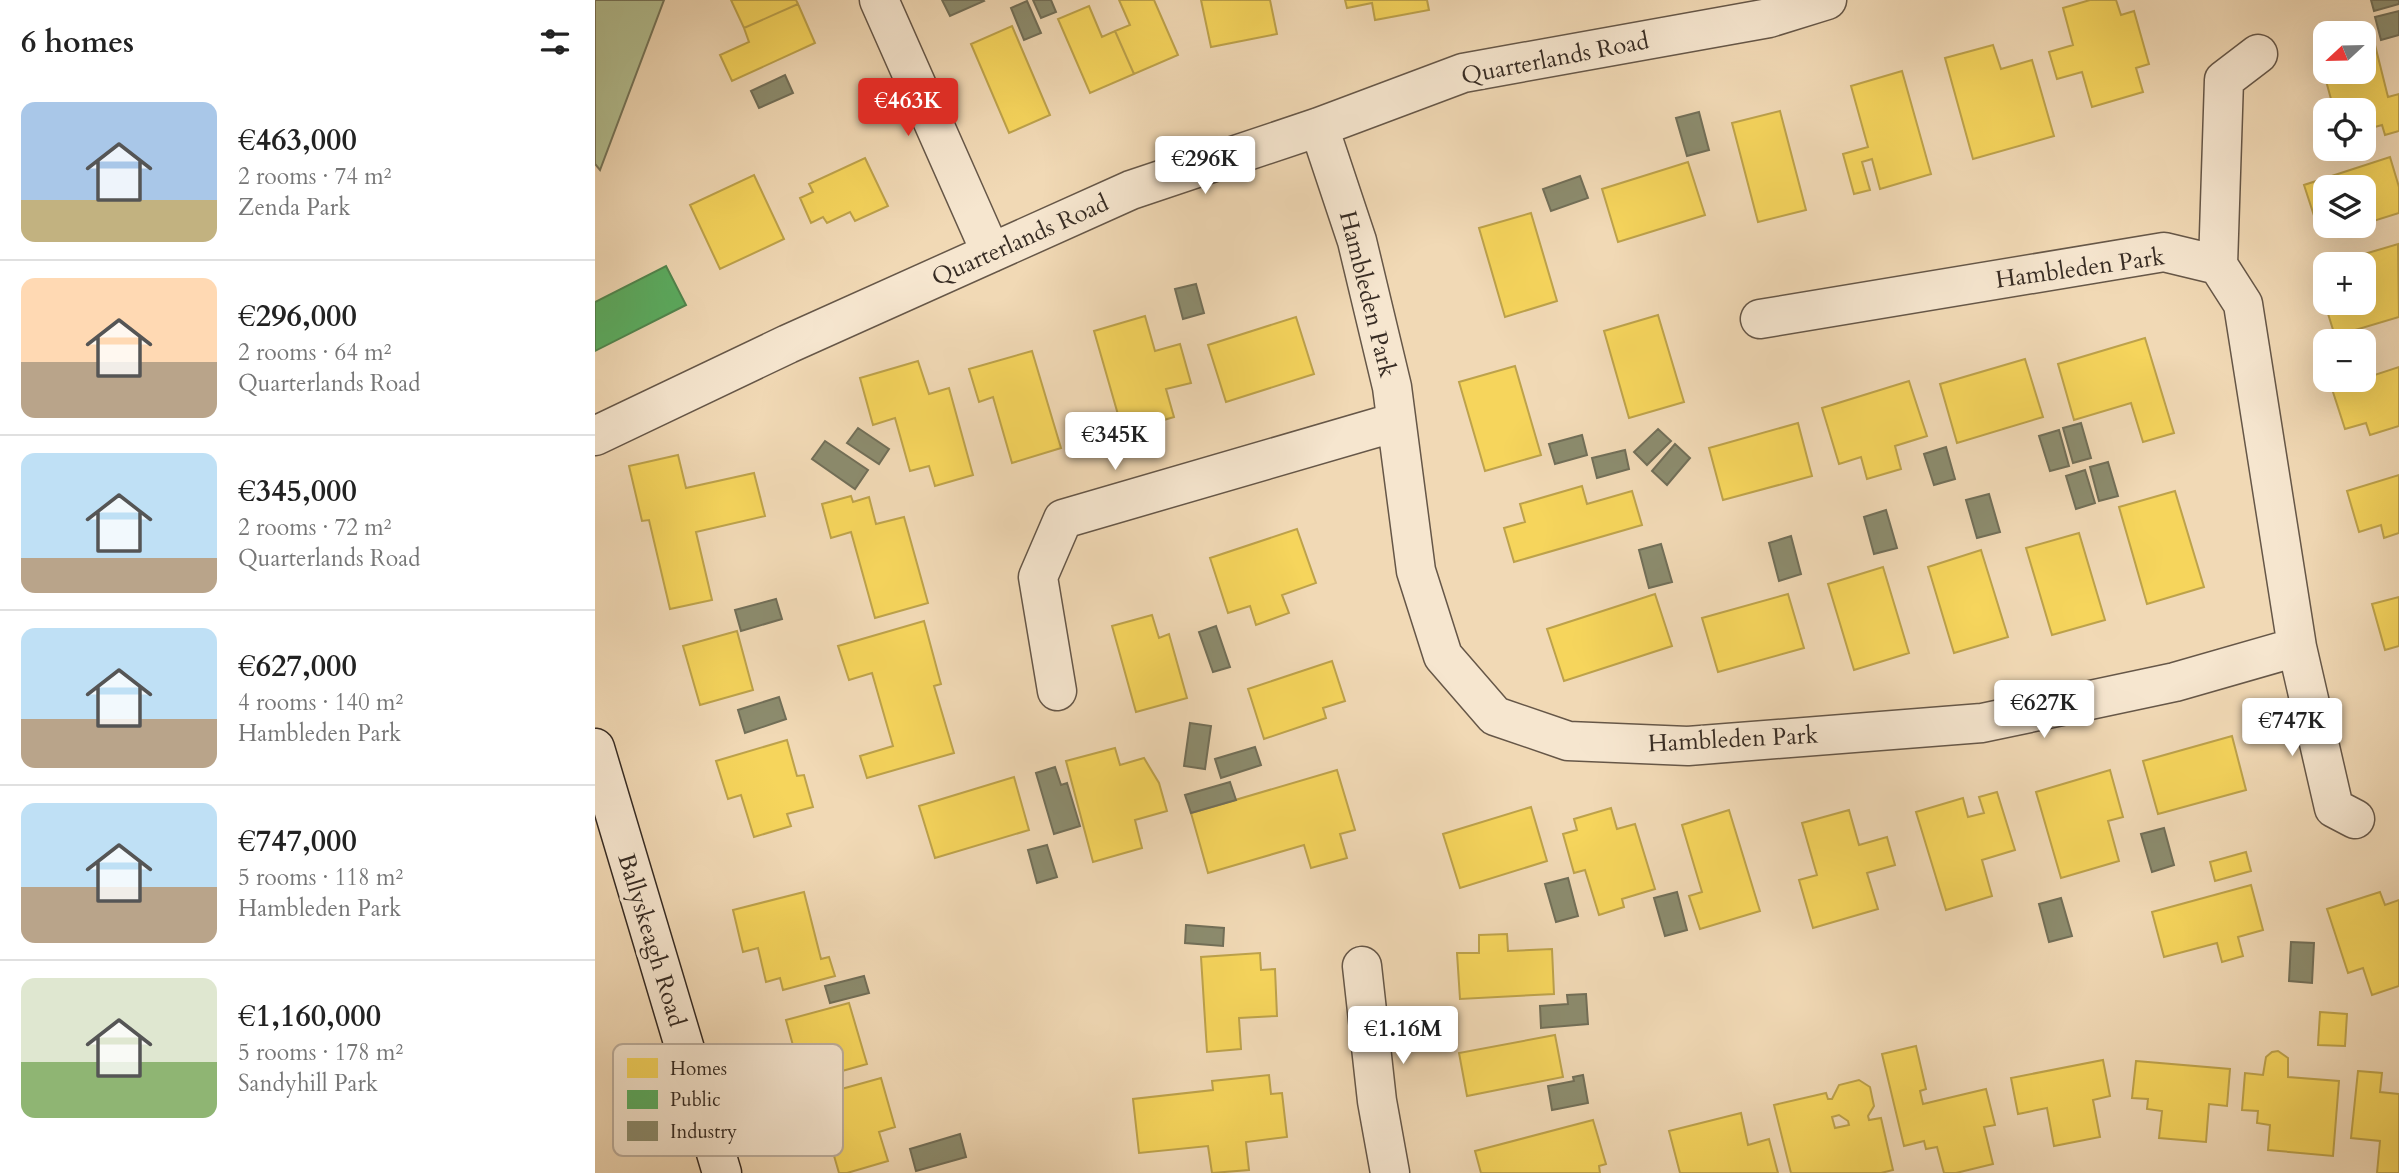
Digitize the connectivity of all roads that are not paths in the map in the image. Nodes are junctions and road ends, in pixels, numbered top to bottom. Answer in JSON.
{"nodes":[{"id":1,"x":879,"y":0,"type":"edge"},
{"id":2,"x":1827,"y":0,"type":"edge"},
{"id":3,"x":2258,"y":54,"type":"dead end"},
{"id":4,"x":1319,"y":127,"type":"junction"},
{"id":5,"x":991,"y":253,"type":"junction"},
{"id":6,"x":2218,"y":265,"type":"junction"},
{"id":7,"x":1760,"y":319,"type":"dead end"},
{"id":8,"x":1396,"y":422,"type":"junction"},
{"id":9,"x":595,"y":436,"type":"edge"},
{"id":10,"x":2297,"y":647,"type":"junction"},
{"id":11,"x":1057,"y":691,"type":"dead end"},
{"id":12,"x":595,"y":748,"type":"edge"},
{"id":13,"x":2355,"y":819,"type":"dead end"},
{"id":14,"x":1362,"y":967,"type":"dead end"},
{"id":15,"x":683,"y":1044,"type":"edge"},
{"id":16,"x":717,"y":1156,"type":"edge"},
{"id":17,"x":722,"y":1173,"type":"edge"},
{"id":18,"x":1390,"y":1173,"type":"edge"}],
"edges":[{"from":1,"to":5,"type":"street"},
{"from":2,"to":4,"type":"street","name":"Quarterlands Road"},
{"from":3,"to":6,"type":"street"},
{"from":4,"to":5,"type":"street","name":"Quarterlands Road"},
{"from":4,"to":8,"type":"street","name":"Hambleden Park"},
{"from":5,"to":9,"type":"street","name":"Quarterlands Road"},
{"from":6,"to":7,"type":"street","name":"Hambleden Park"},
{"from":6,"to":10,"type":"street"},
{"from":8,"to":10,"type":"street","name":"Hambleden Park"},
{"from":8,"to":11,"type":"street"},
{"from":10,"to":13,"type":"street"},
{"from":12,"to":15,"type":"street","name":"Ballyskeagh Road"},
{"from":14,"to":18,"type":"street"},
{"from":16,"to":17,"type":"street","name":"Ballyskeagh Road"}]}
